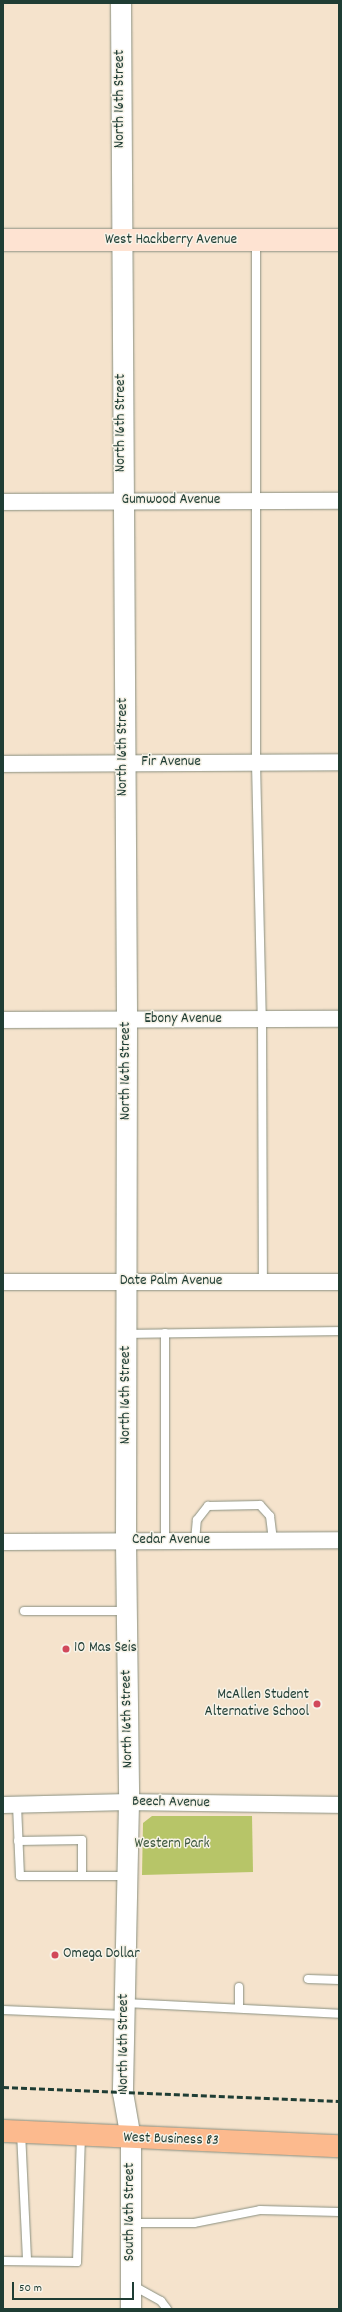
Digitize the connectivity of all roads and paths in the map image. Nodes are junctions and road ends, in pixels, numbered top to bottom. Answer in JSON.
{"nodes":[{"id":1,"x":121,"y":3,"type":"edge"},
{"id":2,"x":3,"y":240,"type":"edge"},
{"id":3,"x":256,"y":240,"type":"junction"},
{"id":4,"x":339,"y":240,"type":"edge"},
{"id":5,"x":122,"y":241,"type":"junction"},
{"id":6,"x":122,"y":501,"type":"junction"},
{"id":7,"x":257,"y":501,"type":"junction"},
{"id":8,"x":339,"y":501,"type":"edge"},
{"id":9,"x":3,"y":502,"type":"edge"},
{"id":10,"x":339,"y":762,"type":"edge"},
{"id":11,"x":124,"y":763,"type":"junction"},
{"id":12,"x":256,"y":763,"type":"junction"},
{"id":13,"x":3,"y":764,"type":"edge"},
{"id":14,"x":262,"y":1019,"type":"junction"},
{"id":15,"x":339,"y":1019,"type":"edge"},
{"id":16,"x":3,"y":1020,"type":"edge"},
{"id":17,"x":127,"y":1020,"type":"junction"},
{"id":18,"x":3,"y":1282,"type":"edge"},
{"id":19,"x":127,"y":1282,"type":"junction"},
{"id":20,"x":263,"y":1282,"type":"junction"},
{"id":21,"x":339,"y":1282,"type":"edge"},
{"id":22,"x":339,"y":1331,"type":"edge"},
{"id":23,"x":165,"y":1333,"type":"junction"},
{"id":24,"x":127,"y":1334,"type":"junction"},
{"id":25,"x":339,"y":1540,"type":"edge"},
{"id":26,"x":165,"y":1541,"type":"junction"},
{"id":27,"x":195,"y":1541,"type":"junction"},
{"id":28,"x":273,"y":1541,"type":"junction"},
{"id":29,"x":3,"y":1542,"type":"edge"},
{"id":30,"x":126,"y":1542,"type":"junction"},
{"id":31,"x":24,"y":1611,"type":"dead end"},
{"id":32,"x":127,"y":1611,"type":"junction"},
{"id":33,"x":129,"y":1802,"type":"junction"},
{"id":34,"x":10,"y":1805,"type":"edge"},
{"id":35,"x":339,"y":1805,"type":"edge"},
{"id":36,"x":18,"y":1841,"type":"junction"},
{"id":37,"x":82,"y":1876,"type":"junction"},
{"id":38,"x":128,"y":1876,"type":"junction"},
{"id":39,"x":308,"y":1979,"type":"dead end"},
{"id":40,"x":339,"y":1980,"type":"edge"},
{"id":41,"x":239,"y":1987,"type":"dead end"},
{"id":42,"x":239,"y":2008,"type":"junction"},
{"id":43,"x":125,"y":2009,"type":"junction"},
{"id":44,"x":3,"y":2010,"type":"edge"},
{"id":45,"x":339,"y":2014,"type":"edge"},
{"id":46,"x":12,"y":2132,"type":"edge"},
{"id":47,"x":81,"y":2136,"type":"junction"},
{"id":48,"x":131,"y":2138,"type":"junction"},
{"id":49,"x":339,"y":2146,"type":"edge"},
{"id":50,"x":339,"y":2212,"type":"edge"},
{"id":51,"x":131,"y":2223,"type":"junction"},
{"id":52,"x":3,"y":2261,"type":"edge"},
{"id":53,"x":27,"y":2261,"type":"junction"},
{"id":54,"x":131,"y":2284,"type":"junction"},
{"id":55,"x":131,"y":2309,"type":"edge"},
{"id":56,"x":167,"y":2309,"type":"edge"}],
"edges":[{"from":1,"to":5,"type":"street","name":"North 16th Street"},
{"from":2,"to":5,"type":"main road","name":"West Hackberry Avenue"},
{"from":3,"to":4,"type":"main road","name":"West Hackberry Avenue"},
{"from":3,"to":5,"type":"main road","name":"West Hackberry Avenue"},
{"from":3,"to":7,"type":"lane"},
{"from":5,"to":6,"type":"street","name":"North 16th Street"},
{"from":6,"to":7,"type":"street","name":"Gumwood Avenue"},
{"from":6,"to":9,"type":"street","name":"Gumwood Avenue"},
{"from":6,"to":11,"type":"street","name":"North 16th Street"},
{"from":7,"to":8,"type":"street","name":"Gumwood Avenue"},
{"from":7,"to":12,"type":"lane"},
{"from":10,"to":12,"type":"street","name":"Fir Avenue"},
{"from":11,"to":12,"type":"street","name":"Fir Avenue"},
{"from":11,"to":13,"type":"street","name":"Fir Avenue"},
{"from":11,"to":17,"type":"street","name":"North 16th Street"},
{"from":12,"to":14,"type":"lane"},
{"from":14,"to":15,"type":"street","name":"Ebony Avenue"},
{"from":14,"to":17,"type":"street","name":"Ebony Avenue"},
{"from":14,"to":20,"type":"lane"},
{"from":16,"to":17,"type":"street","name":"Ebony Avenue"},
{"from":17,"to":19,"type":"street","name":"North 16th Street"},
{"from":18,"to":19,"type":"street","name":"Date Palm Avenue"},
{"from":19,"to":20,"type":"street","name":"Date Palm Avenue"},
{"from":19,"to":24,"type":"street","name":"North 16th Street"},
{"from":20,"to":21,"type":"street","name":"Date Palm Avenue"},
{"from":22,"to":23,"type":"lane"},
{"from":23,"to":24,"type":"lane"},
{"from":23,"to":26,"type":"lane"},
{"from":24,"to":30,"type":"street","name":"North 16th Street"},
{"from":25,"to":28,"type":"street","name":"Cedar Avenue"},
{"from":26,"to":27,"type":"street","name":"Cedar Avenue"},
{"from":26,"to":30,"type":"street","name":"Cedar Avenue"},
{"from":27,"to":28,"type":"street","name":"Cedar Avenue"},
{"from":27,"to":28,"type":"lane"},
{"from":29,"to":30,"type":"street","name":"Cedar Avenue"},
{"from":30,"to":32,"type":"street","name":"North 16th Street"},
{"from":31,"to":32,"type":"lane"},
{"from":32,"to":33,"type":"street","name":"North 16th Street"},
{"from":33,"to":34,"type":"street","name":"Beech Avenue"},
{"from":33,"to":35,"type":"street","name":"Beech Avenue"},
{"from":33,"to":38,"type":"street","name":"North 16th Street"},
{"from":34,"to":36,"type":"lane"},
{"from":36,"to":37,"type":"lane"},
{"from":36,"to":37,"type":"lane"},
{"from":37,"to":38,"type":"lane"},
{"from":38,"to":43,"type":"street","name":"North 16th Street"},
{"from":39,"to":40,"type":"lane"},
{"from":41,"to":42,"type":"lane"},
{"from":42,"to":43,"type":"lane"},
{"from":42,"to":45,"type":"lane"},
{"from":43,"to":44,"type":"lane"},
{"from":43,"to":48,"type":"street","name":"North 16th Street"},
{"from":46,"to":47,"type":"main road","name":"West Business 83"},
{"from":46,"to":53,"type":"lane"},
{"from":47,"to":48,"type":"main road","name":"West Business 83"},
{"from":47,"to":53,"type":"lane"},
{"from":48,"to":49,"type":"main road","name":"West Business 83"},
{"from":48,"to":51,"type":"street","name":"South 16th Street"},
{"from":50,"to":51,"type":"lane"},
{"from":51,"to":54,"type":"street","name":"South 16th Street"},
{"from":52,"to":53,"type":"lane"},
{"from":54,"to":55,"type":"street","name":"South 16th Street"},
{"from":54,"to":56,"type":"lane"}]}
